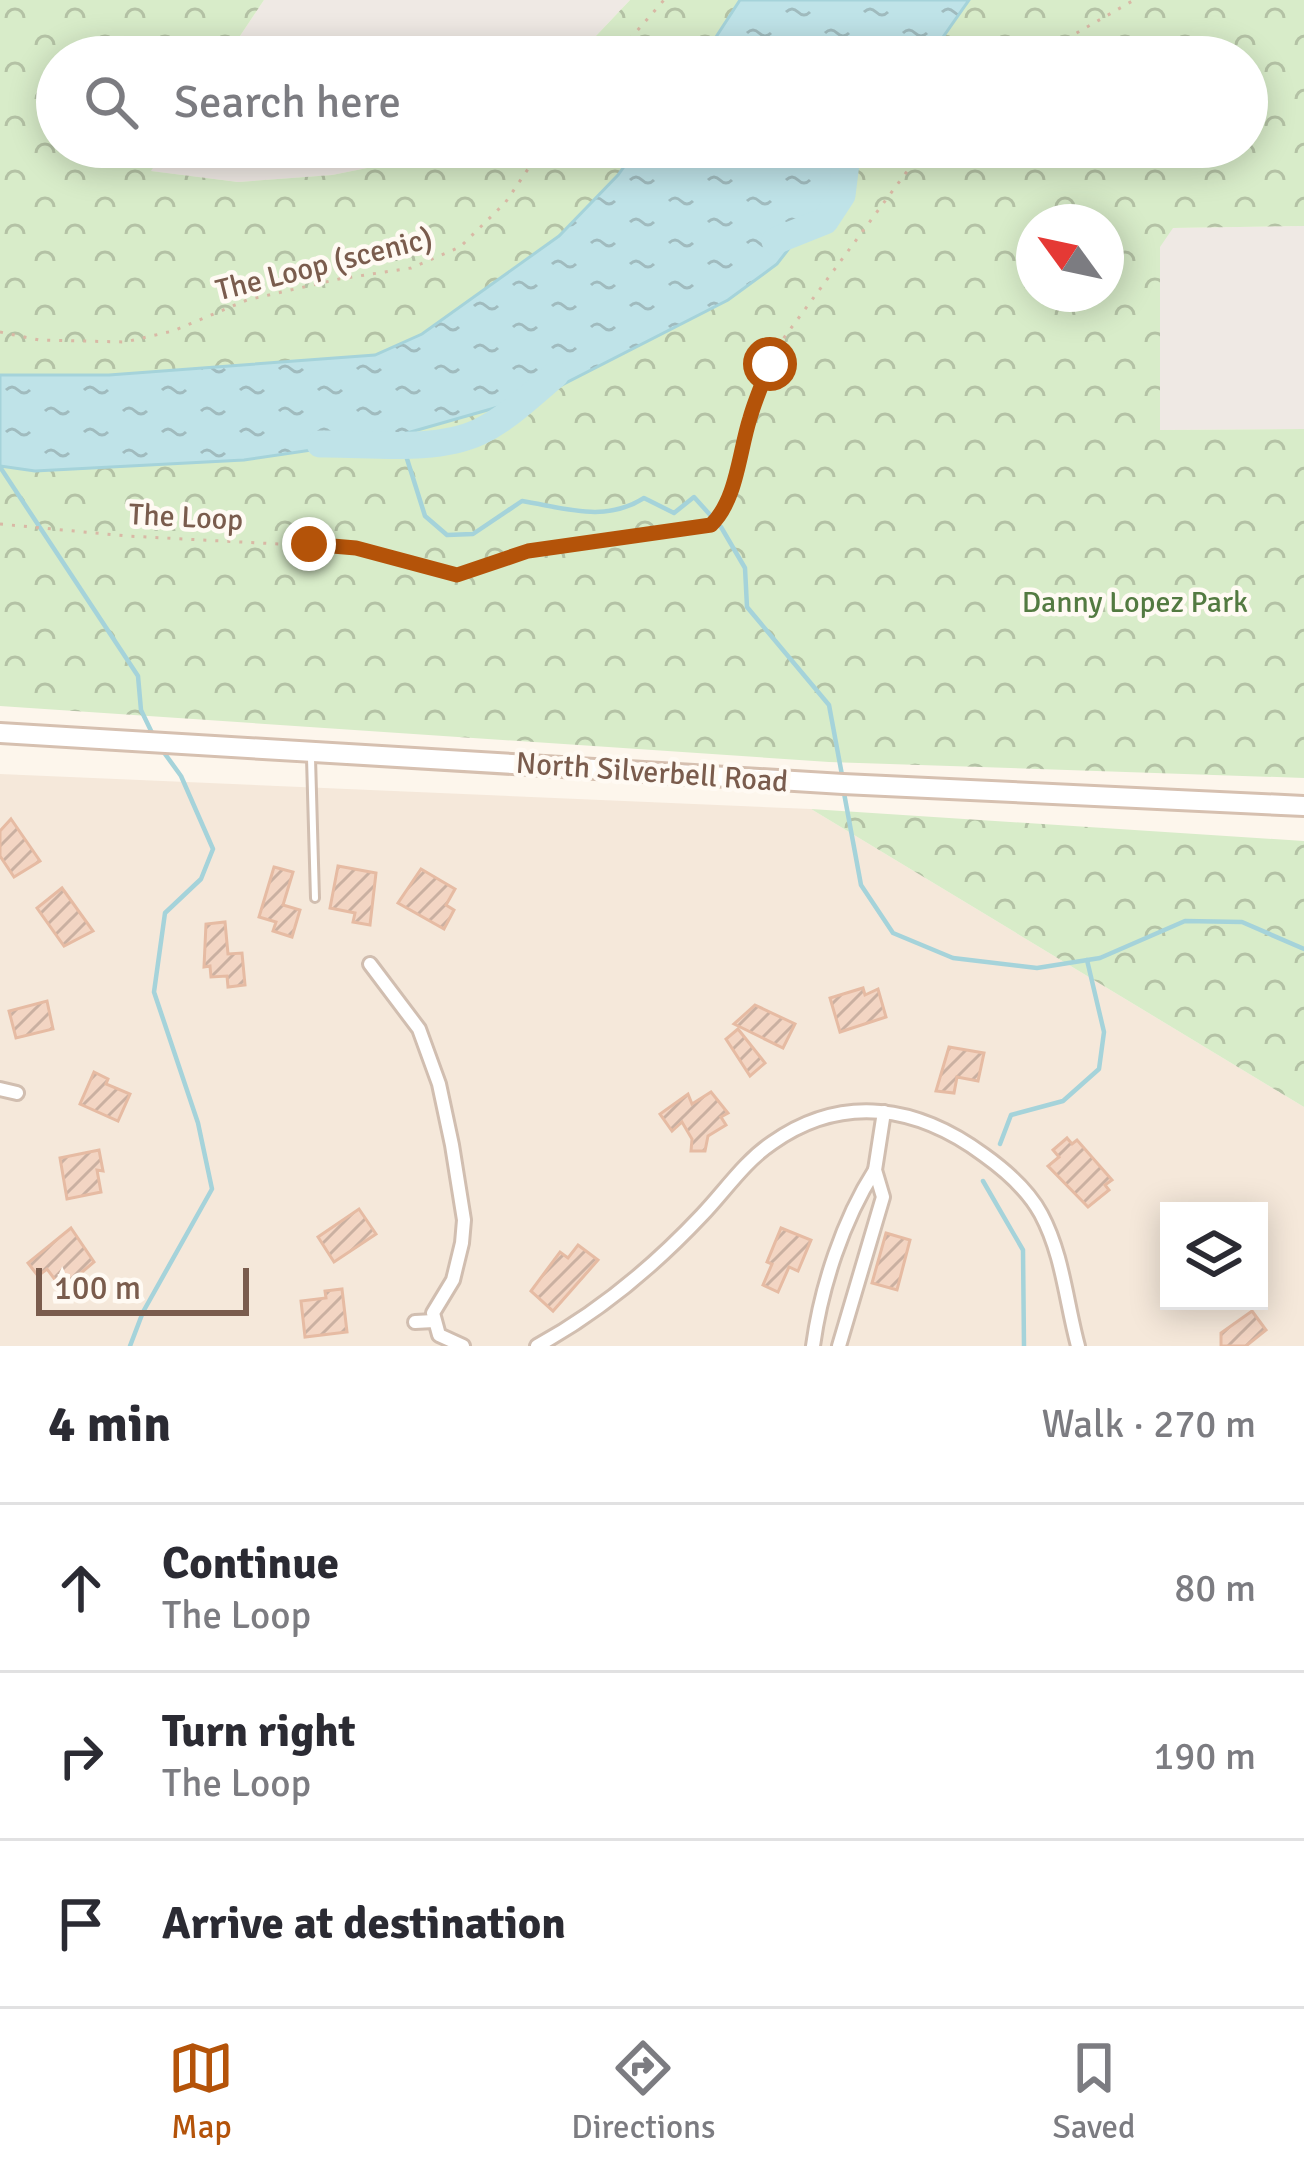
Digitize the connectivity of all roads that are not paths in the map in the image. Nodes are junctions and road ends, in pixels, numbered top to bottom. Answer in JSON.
{"nodes":[{"id":1,"x":0,"y":733,"type":"edge"},
{"id":2,"x":312,"y":752,"type":"junction"},
{"id":3,"x":1304,"y":806,"type":"edge"},
{"id":4,"x":314,"y":898,"type":"dead end"},
{"id":5,"x":370,"y":964,"type":"dead end"},
{"id":6,"x":0,"y":1089,"type":"edge"},
{"id":7,"x":17,"y":1093,"type":"dead end"},
{"id":8,"x":884,"y":1112,"type":"junction"},
{"id":9,"x":875,"y":1170,"type":"junction"},
{"id":10,"x":434,"y":1321,"type":"junction"},
{"id":11,"x":415,"y":1322,"type":"dead end"},
{"id":12,"x":463,"y":1346,"type":"edge"},
{"id":13,"x":537,"y":1346,"type":"edge"},
{"id":14,"x":813,"y":1346,"type":"edge"},
{"id":15,"x":839,"y":1346,"type":"edge"},
{"id":16,"x":1078,"y":1346,"type":"edge"}],
"edges":[{"from":1,"to":2,"type":"main road","name":"North Silverbell Road"},
{"from":2,"to":3,"type":"main road","name":"North Silverbell Road"},
{"from":2,"to":4,"type":"lane"},
{"from":5,"to":10,"type":"street"},
{"from":6,"to":7,"type":"street"},
{"from":8,"to":9,"type":"street"},
{"from":8,"to":13,"type":"street"},
{"from":8,"to":16,"type":"street"},
{"from":9,"to":14,"type":"street"},
{"from":9,"to":15,"type":"street"},
{"from":10,"to":11,"type":"street"},
{"from":10,"to":12,"type":"street"}]}
